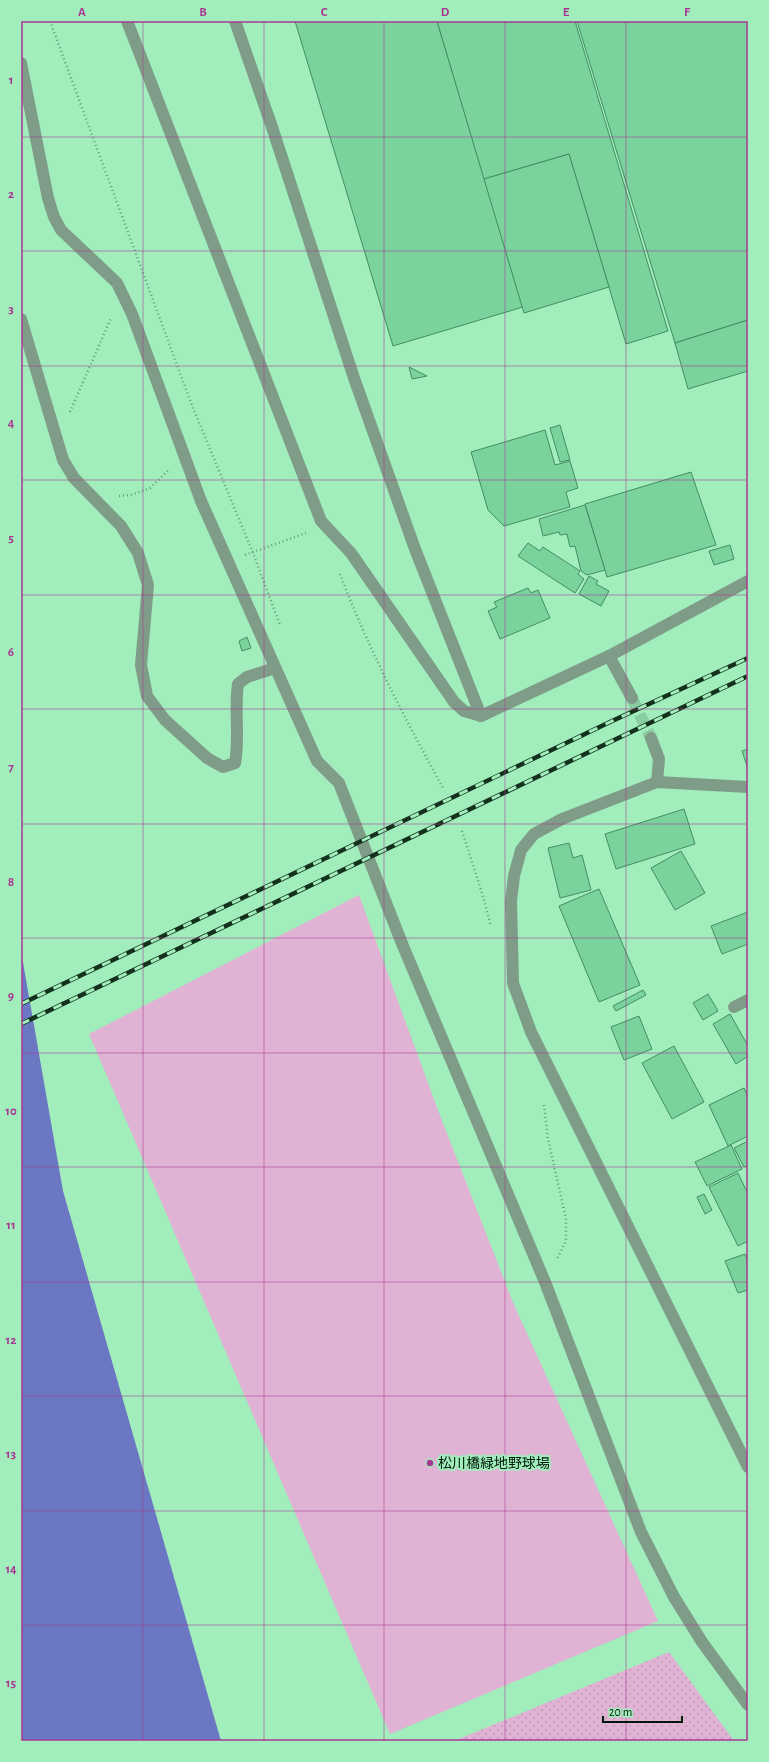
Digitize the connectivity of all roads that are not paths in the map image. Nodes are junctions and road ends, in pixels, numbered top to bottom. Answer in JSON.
{"nodes":[{"id":1,"x":127,"y":21,"type":"edge"},
{"id":2,"x":235,"y":21,"type":"edge"},
{"id":3,"x":21,"y":62,"type":"edge"},
{"id":4,"x":21,"y":319,"type":"edge"},
{"id":5,"x":748,"y":581,"type":"edge"},
{"id":6,"x":609,"y":656,"type":"junction"},
{"id":7,"x":275,"y":668,"type":"junction"},
{"id":8,"x":632,"y":698,"type":"tunnel mouth"},
{"id":9,"x":481,"y":716,"type":"junction"},
{"id":10,"x":651,"y":738,"type":"tunnel mouth"},
{"id":11,"x":657,"y":782,"type":"junction"},
{"id":12,"x":748,"y":787,"type":"edge"},
{"id":13,"x":748,"y":1000,"type":"edge"},
{"id":14,"x":734,"y":1007,"type":"dead end"},
{"id":15,"x":748,"y":1467,"type":"edge"},
{"id":16,"x":748,"y":1705,"type":"edge"}],
"edges":[{"from":1,"to":9,"type":"street"},
{"from":2,"to":9,"type":"street"},
{"from":3,"to":7,"type":"street"},
{"from":4,"to":7,"type":"street"},
{"from":5,"to":6,"type":"street"},
{"from":6,"to":8,"type":"street"},
{"from":6,"to":9,"type":"street"},
{"from":7,"to":16,"type":"street"},
{"from":10,"to":11,"type":"street"},
{"from":11,"to":12,"type":"street"},
{"from":11,"to":15,"type":"street"},
{"from":13,"to":14,"type":"street"}]}
